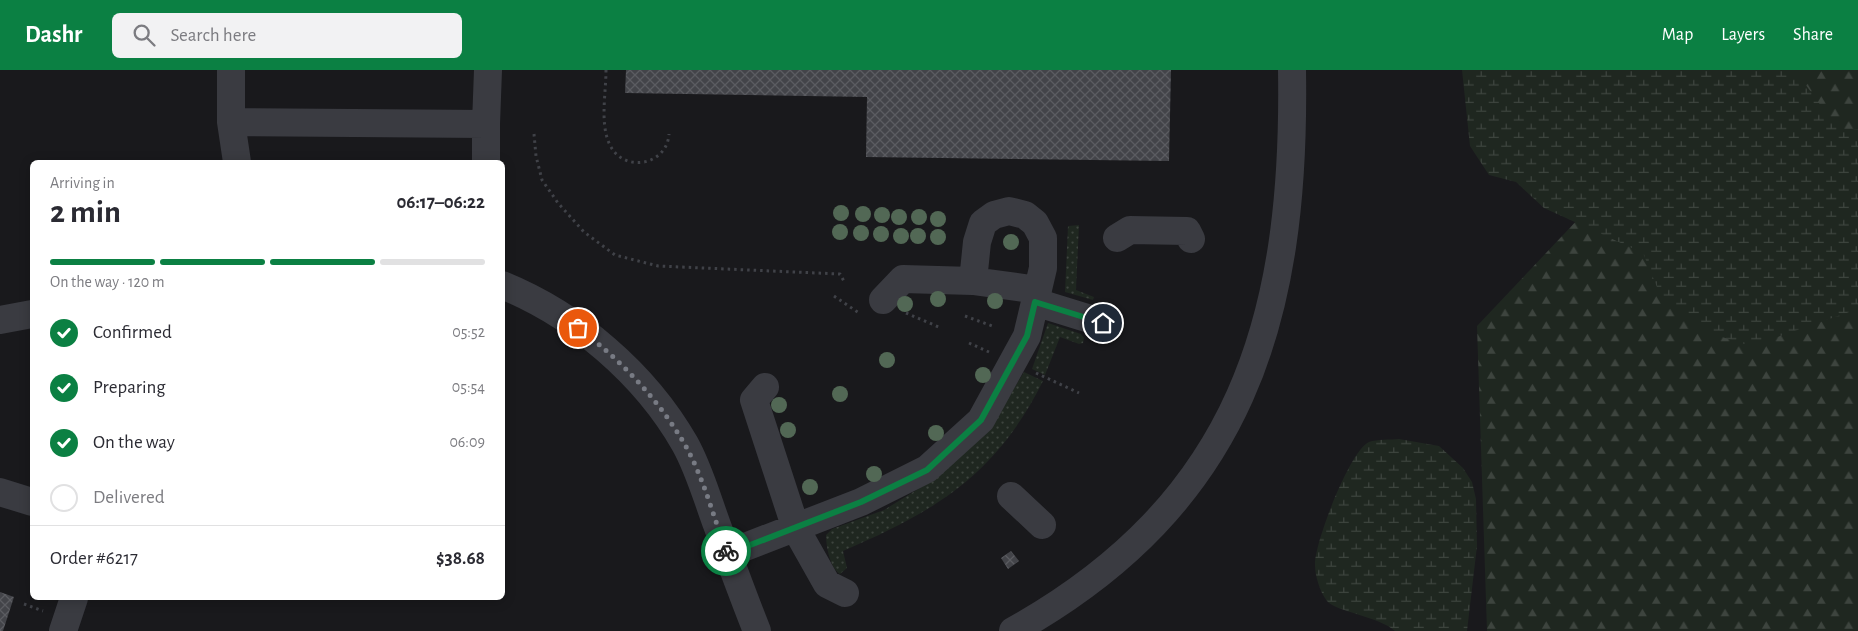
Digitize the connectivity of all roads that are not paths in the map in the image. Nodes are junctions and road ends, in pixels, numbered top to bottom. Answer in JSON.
{"nodes":[{"id":1,"x":231,"y":70,"type":"edge"},
{"id":2,"x":488,"y":70,"type":"edge"},
{"id":3,"x":1292,"y":70,"type":"edge"},
{"id":4,"x":230,"y":122,"type":"junction"},
{"id":5,"x":486,"y":124,"type":"junction"},
{"id":6,"x":237,"y":160,"type":"edge"},
{"id":7,"x":486,"y":160,"type":"edge"},
{"id":8,"x":1117,"y":238,"type":"dead end"},
{"id":9,"x":1191,"y":239,"type":"dead end"},
{"id":10,"x":973,"y":281,"type":"junction"},
{"id":11,"x":505,"y":286,"type":"edge"},
{"id":12,"x":1036,"y":296,"type":"junction"},
{"id":13,"x":883,"y":300,"type":"dead end"},
{"id":14,"x":30,"y":314,"type":"edge"},
{"id":15,"x":0,"y":320,"type":"edge"},
{"id":16,"x":1103,"y":323,"type":"dead end"},
{"id":17,"x":765,"y":388,"type":"dead end"},
{"id":18,"x":0,"y":492,"type":"edge"},
{"id":19,"x":1010,"y":496,"type":"dead end"},
{"id":20,"x":30,"y":501,"type":"edge"},
{"id":21,"x":1042,"y":525,"type":"dead end"},
{"id":22,"x":796,"y":528,"type":"junction"},
{"id":23,"x":727,"y":554,"type":"junction"},
{"id":24,"x":845,"y":593,"type":"dead end"},
{"id":25,"x":73,"y":600,"type":"edge"},
{"id":26,"x":63,"y":631,"type":"edge"},
{"id":27,"x":757,"y":631,"type":"edge"},
{"id":28,"x":1013,"y":631,"type":"edge"}],
"edges":[{"from":1,"to":4,"type":"street"},
{"from":2,"to":5,"type":"street"},
{"from":3,"to":28,"type":"street"},
{"from":4,"to":5,"type":"street"},
{"from":4,"to":6,"type":"street"},
{"from":5,"to":7,"type":"street"},
{"from":8,"to":9,"type":"street"},
{"from":10,"to":12,"type":"street"},
{"from":10,"to":12,"type":"street"},
{"from":10,"to":13,"type":"street"},
{"from":11,"to":23,"type":"street"},
{"from":12,"to":16,"type":"street"},
{"from":12,"to":22,"type":"street"},
{"from":14,"to":15,"type":"street"},
{"from":17,"to":22,"type":"street"},
{"from":18,"to":20,"type":"street"},
{"from":19,"to":21,"type":"street"},
{"from":22,"to":23,"type":"street"},
{"from":22,"to":24,"type":"street"},
{"from":23,"to":27,"type":"street"},
{"from":25,"to":26,"type":"street"}]}
